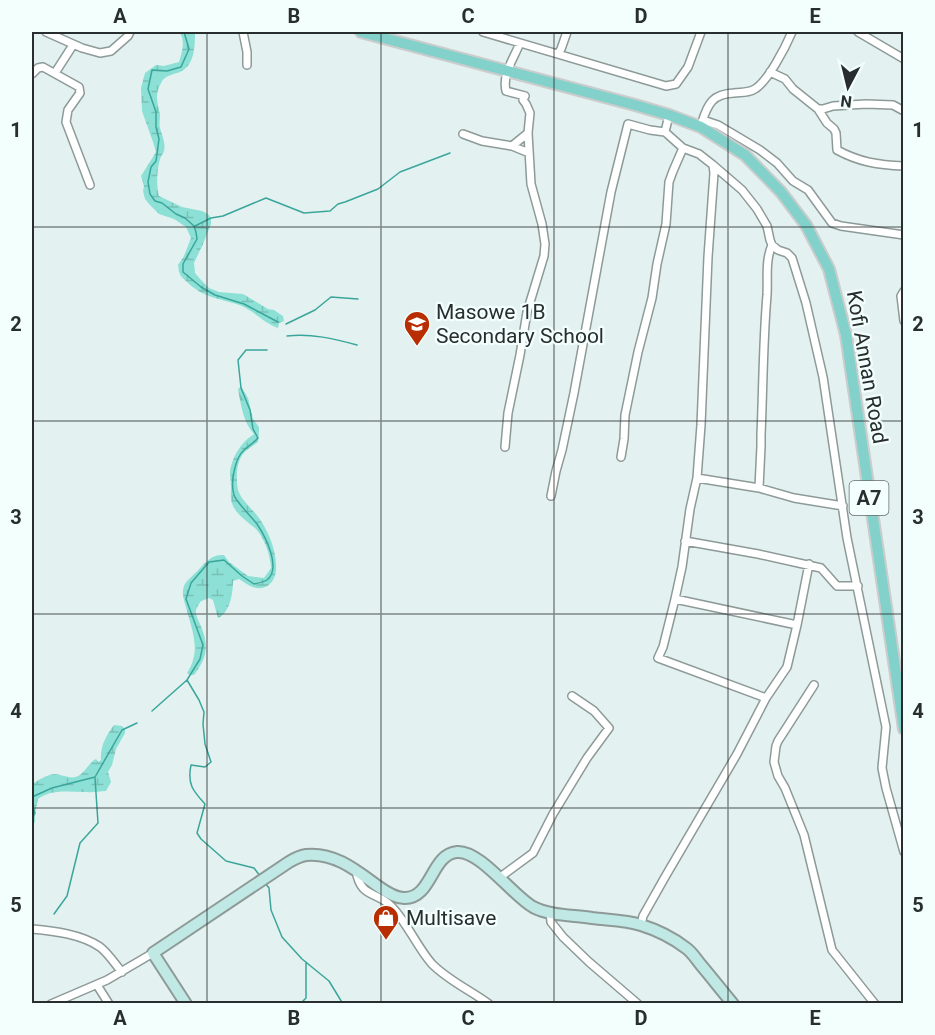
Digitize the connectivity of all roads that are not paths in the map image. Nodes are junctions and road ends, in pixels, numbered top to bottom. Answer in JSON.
{"nodes":[{"id":1,"x":46,"y":32,"type":"edge"},
{"id":2,"x":130,"y":32,"type":"edge"},
{"id":3,"x":243,"y":32,"type":"edge"},
{"id":4,"x":361,"y":32,"type":"edge"},
{"id":5,"x":483,"y":32,"type":"edge"},
{"id":6,"x":567,"y":32,"type":"edge"},
{"id":7,"x":701,"y":32,"type":"edge"},
{"id":8,"x":792,"y":32,"type":"edge"},
{"id":9,"x":858,"y":32,"type":"edge"},
{"id":10,"x":520,"y":43,"type":"junction"},
{"id":11,"x":73,"y":45,"type":"junction"},
{"id":12,"x":558,"y":54,"type":"junction"},
{"id":13,"x":903,"y":59,"type":"edge"},
{"id":14,"x":247,"y":65,"type":"dead end"},
{"id":15,"x":508,"y":70,"type":"junction"},
{"id":16,"x":770,"y":72,"type":"junction"},
{"id":17,"x":55,"y":73,"type":"junction"},
{"id":18,"x":32,"y":74,"type":"edge"},
{"id":19,"x":818,"y":109,"type":"junction"},
{"id":20,"x":903,"y":111,"type":"edge"},
{"id":21,"x":669,"y":115,"type":"junction"},
{"id":22,"x":702,"y":123,"type":"junction"},
{"id":23,"x":665,"y":132,"type":"junction"},
{"id":24,"x":528,"y":133,"type":"junction"},
{"id":25,"x":463,"y":134,"type":"dead end"},
{"id":26,"x":512,"y":146,"type":"junction"},
{"id":27,"x":683,"y":148,"type":"junction"},
{"id":28,"x":529,"y":153,"type":"junction"},
{"id":29,"x":713,"y":165,"type":"junction"},
{"id":30,"x":903,"y":166,"type":"edge"},
{"id":31,"x":90,"y":184,"type":"dead end"},
{"id":32,"x":903,"y":235,"type":"edge"},
{"id":33,"x":772,"y":245,"type":"junction"},
{"id":34,"x":903,"y":291,"type":"edge"},
{"id":35,"x":903,"y":321,"type":"edge"},
{"id":36,"x":505,"y":447,"type":"dead end"},
{"id":37,"x":621,"y":457,"type":"dead end"},
{"id":38,"x":697,"y":478,"type":"junction"},
{"id":39,"x":759,"y":488,"type":"junction"},
{"id":40,"x":551,"y":496,"type":"dead end"},
{"id":41,"x":843,"y":506,"type":"junction"},
{"id":42,"x":685,"y":541,"type":"junction"},
{"id":43,"x":809,"y":564,"type":"junction"},
{"id":44,"x":858,"y":586,"type":"junction"},
{"id":45,"x":675,"y":599,"type":"junction"},
{"id":46,"x":797,"y":625,"type":"junction"},
{"id":47,"x":814,"y":685,"type":"dead end"},
{"id":48,"x":572,"y":696,"type":"dead end"},
{"id":49,"x":766,"y":698,"type":"junction"},
{"id":50,"x":903,"y":729,"type":"edge"},
{"id":51,"x":903,"y":852,"type":"edge"},
{"id":52,"x":356,"y":870,"type":"junction"},
{"id":53,"x":499,"y":879,"type":"junction"},
{"id":54,"x":550,"y":912,"type":"junction"},
{"id":55,"x":641,"y":925,"type":"junction"},
{"id":56,"x":32,"y":929,"type":"edge"},
{"id":57,"x":153,"y":953,"type":"junction"},
{"id":58,"x":122,"y":972,"type":"junction"},
{"id":59,"x":97,"y":985,"type":"junction"},
{"id":60,"x":51,"y":1004,"type":"edge"},
{"id":61,"x":109,"y":1004,"type":"edge"},
{"id":62,"x":186,"y":1004,"type":"edge"},
{"id":63,"x":489,"y":1004,"type":"edge"},
{"id":64,"x":638,"y":1004,"type":"edge"},
{"id":65,"x":733,"y":1004,"type":"edge"},
{"id":66,"x":875,"y":1004,"type":"edge"}],
"edges":[{"from":1,"to":11,"type":"street"},
{"from":2,"to":11,"type":"street"},
{"from":3,"to":14,"type":"street"},
{"from":4,"to":15,"type":"main road","name":"Kofi Annan Road","number":"A7"},
{"from":5,"to":10,"type":"street"},
{"from":6,"to":12,"type":"street"},
{"from":7,"to":12,"type":"street"},
{"from":8,"to":16,"type":"street"},
{"from":9,"to":13,"type":"street"},
{"from":10,"to":12,"type":"street"},
{"from":10,"to":15,"type":"street"},
{"from":11,"to":17,"type":"street"},
{"from":15,"to":21,"type":"main road","name":"Kofi Annan Road","number":"A7"},
{"from":15,"to":24,"type":"street"},
{"from":16,"to":19,"type":"street"},
{"from":16,"to":22,"type":"street"},
{"from":17,"to":18,"type":"street"},
{"from":17,"to":31,"type":"street"},
{"from":19,"to":20,"type":"street"},
{"from":19,"to":30,"type":"street"},
{"from":21,"to":22,"type":"main road","name":"Kofi Annan Road","number":"A7"},
{"from":21,"to":23,"type":"street"},
{"from":22,"to":32,"type":"street"},
{"from":22,"to":50,"type":"main road","name":"Kofi Annan Road","number":"A7"},
{"from":23,"to":27,"type":"street"},
{"from":23,"to":40,"type":"street"},
{"from":24,"to":26,"type":"street"},
{"from":24,"to":28,"type":"street"},
{"from":25,"to":26,"type":"street"},
{"from":26,"to":28,"type":"street"},
{"from":27,"to":29,"type":"street"},
{"from":27,"to":37,"type":"street"},
{"from":28,"to":36,"type":"street"},
{"from":29,"to":33,"type":"street"},
{"from":29,"to":38,"type":"street"},
{"from":33,"to":39,"type":"street"},
{"from":33,"to":41,"type":"street"},
{"from":34,"to":35,"type":"street"},
{"from":38,"to":39,"type":"street"},
{"from":38,"to":42,"type":"street"},
{"from":39,"to":41,"type":"street"},
{"from":41,"to":44,"type":"street"},
{"from":42,"to":43,"type":"street"},
{"from":42,"to":45,"type":"street"},
{"from":43,"to":44,"type":"street"},
{"from":43,"to":46,"type":"street"},
{"from":44,"to":51,"type":"street"},
{"from":45,"to":46,"type":"street"},
{"from":45,"to":49,"type":"street"},
{"from":46,"to":49,"type":"street"},
{"from":47,"to":66,"type":"street"},
{"from":48,"to":53,"type":"street"},
{"from":49,"to":55,"type":"street"},
{"from":52,"to":53,"type":"street"},
{"from":52,"to":57,"type":"street"},
{"from":52,"to":63,"type":"street"},
{"from":53,"to":54,"type":"street"},
{"from":54,"to":55,"type":"street"},
{"from":54,"to":64,"type":"street"},
{"from":55,"to":65,"type":"street"},
{"from":56,"to":58,"type":"street"},
{"from":57,"to":58,"type":"street"},
{"from":57,"to":62,"type":"street"},
{"from":58,"to":59,"type":"street"},
{"from":59,"to":60,"type":"street"},
{"from":59,"to":61,"type":"street"}]}
